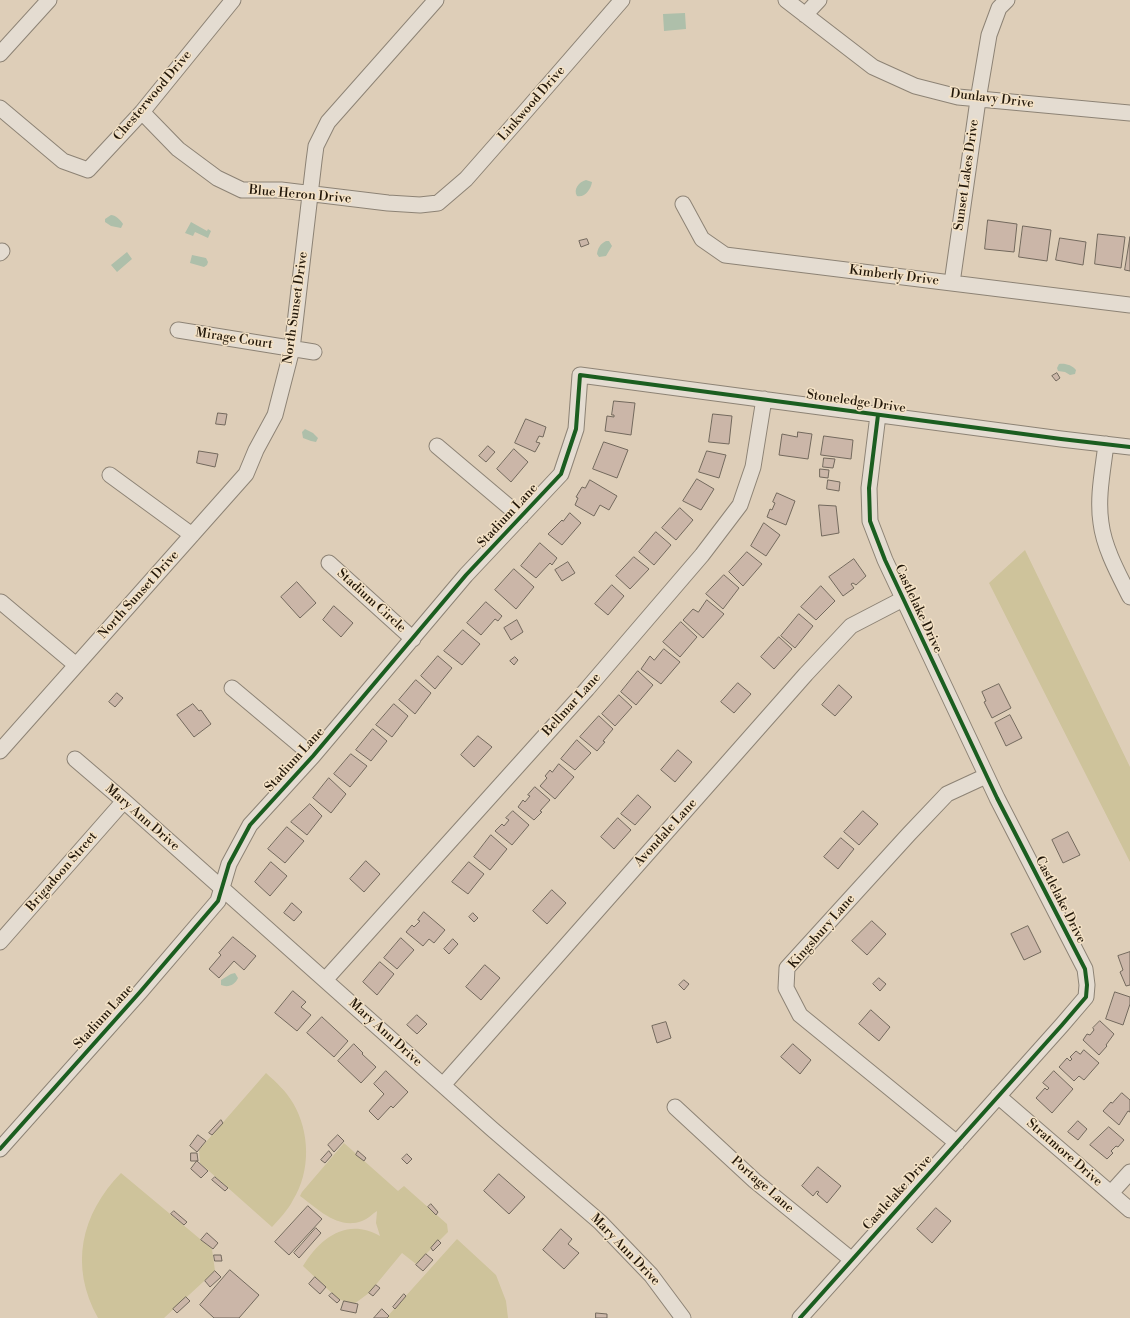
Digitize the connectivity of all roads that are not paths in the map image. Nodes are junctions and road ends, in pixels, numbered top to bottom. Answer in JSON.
{"nodes":[{"id":1,"x":49,"y":0,"type":"edge"},
{"id":2,"x":233,"y":0,"type":"edge"},
{"id":3,"x":436,"y":0,"type":"edge"},
{"id":4,"x":622,"y":0,"type":"edge"},
{"id":5,"x":786,"y":0,"type":"edge"},
{"id":6,"x":818,"y":0,"type":"edge"},
{"id":7,"x":1007,"y":0,"type":"edge"},
{"id":8,"x":805,"y":15,"type":"junction"},
{"id":9,"x":0,"y":54,"type":"edge"},
{"id":10,"x":978,"y":100,"type":"junction"},
{"id":11,"x":0,"y":108,"type":"edge"},
{"id":12,"x":142,"y":112,"type":"junction"},
{"id":13,"x":1130,"y":113,"type":"edge"},
{"id":14,"x":310,"y":194,"type":"junction"},
{"id":15,"x":438,"y":203,"type":"joint"},
{"id":16,"x":683,"y":204,"type":"dead end"},
{"id":17,"x":952,"y":283,"type":"junction"},
{"id":18,"x":1130,"y":304,"type":"edge"},
{"id":19,"x":178,"y":330,"type":"dead end"},
{"id":20,"x":292,"y":349,"type":"junction"},
{"id":21,"x":314,"y":352,"type":"dead end"},
{"id":22,"x":580,"y":375,"type":"joint"},
{"id":23,"x":764,"y":400,"type":"junction"},
{"id":24,"x":878,"y":414,"type":"junction"},
{"id":25,"x":1106,"y":444,"type":"junction"},
{"id":26,"x":437,"y":446,"type":"dead end"},
{"id":27,"x":1130,"y":447,"type":"edge"},
{"id":28,"x":110,"y":475,"type":"dead end"},
{"id":29,"x":521,"y":517,"type":"junction"},
{"id":30,"x":192,"y":535,"type":"junction"},
{"id":31,"x":329,"y":563,"type":"dead end"},
{"id":32,"x":1130,"y":597,"type":"edge"},
{"id":33,"x":903,"y":598,"type":"junction"},
{"id":34,"x":1,"y":602,"type":"edge"},
{"id":35,"x":413,"y":639,"type":"junction"},
{"id":36,"x":76,"y":665,"type":"junction"},
{"id":37,"x":232,"y":688,"type":"dead end"},
{"id":38,"x":0,"y":751,"type":"edge"},
{"id":39,"x":313,"y":756,"type":"junction"},
{"id":40,"x":75,"y":759,"type":"dead end"},
{"id":41,"x":986,"y":776,"type":"junction"},
{"id":42,"x":124,"y":801,"type":"junction"},
{"id":43,"x":222,"y":888,"type":"junction"},
{"id":44,"x":0,"y":942,"type":"edge"},
{"id":45,"x":325,"y":980,"type":"junction"},
{"id":46,"x":443,"y":1085,"type":"junction"},
{"id":47,"x":998,"y":1096,"type":"junction"},
{"id":48,"x":675,"y":1107,"type":"dead end"},
{"id":49,"x":957,"y":1143,"type":"junction"},
{"id":50,"x":0,"y":1149,"type":"edge"},
{"id":51,"x":1130,"y":1172,"type":"edge"},
{"id":52,"x":1110,"y":1193,"type":"junction"},
{"id":53,"x":1130,"y":1210,"type":"edge"},
{"id":54,"x":852,"y":1260,"type":"junction"},
{"id":55,"x":683,"y":1318,"type":"edge"},
{"id":56,"x":800,"y":1318,"type":"edge"}],
"edges":[{"from":1,"to":9,"type":"street"},
{"from":2,"to":12,"type":"street","name":"Chesterwood Drive"},
{"from":3,"to":14,"type":"street","name":"North Sunset Drive"},
{"from":4,"to":15,"type":"street","name":"Linkwood Drive"},
{"from":5,"to":8,"type":"street","name":"Dunlavy Drive"},
{"from":6,"to":8,"type":"street"},
{"from":7,"to":10,"type":"street","name":"Sunset Lakes Drive"},
{"from":8,"to":10,"type":"street","name":"Dunlavy Drive"},
{"from":10,"to":13,"type":"street","name":"Dunlavy Drive"},
{"from":10,"to":17,"type":"street","name":"Sunset Lakes Drive"},
{"from":11,"to":12,"type":"street","name":"Chesterwood Drive"},
{"from":12,"to":14,"type":"street","name":"Blue Heron Drive"},
{"from":14,"to":15,"type":"street","name":"Blue Heron Drive"},
{"from":14,"to":20,"type":"street","name":"North Sunset Drive"},
{"from":16,"to":17,"type":"street","name":"Kimberly Drive"},
{"from":17,"to":18,"type":"street","name":"Kimberly Drive"},
{"from":19,"to":20,"type":"street","name":"Mirage Court"},
{"from":20,"to":21,"type":"street","name":"Mirage Court"},
{"from":20,"to":30,"type":"street","name":"North Sunset Drive"},
{"from":22,"to":23,"type":"street","name":"Stoneledge Drive"},
{"from":22,"to":29,"type":"street","name":"Stadium Lane"},
{"from":23,"to":24,"type":"street","name":"Stoneledge Drive"},
{"from":23,"to":45,"type":"street","name":"Bellmar Lane"},
{"from":24,"to":25,"type":"street","name":"Stoneledge Drive"},
{"from":24,"to":33,"type":"street","name":"Castlelake Drive"},
{"from":25,"to":27,"type":"street","name":"Stoneledge Drive"},
{"from":25,"to":32,"type":"street"},
{"from":26,"to":29,"type":"street"},
{"from":28,"to":30,"type":"street"},
{"from":29,"to":35,"type":"street","name":"Stadium Lane"},
{"from":30,"to":36,"type":"street","name":"North Sunset Drive"},
{"from":31,"to":35,"type":"street","name":"Stadium Circle"},
{"from":33,"to":41,"type":"street","name":"Castlelake Drive"},
{"from":33,"to":46,"type":"street","name":"Avondale Lane"},
{"from":34,"to":36,"type":"street"},
{"from":35,"to":39,"type":"street","name":"Stadium Lane"},
{"from":36,"to":38,"type":"street","name":"North Sunset Drive"},
{"from":37,"to":39,"type":"street"},
{"from":39,"to":43,"type":"street","name":"Stadium Lane"},
{"from":40,"to":42,"type":"street","name":"Mary Ann Drive"},
{"from":41,"to":47,"type":"street","name":"Castlelake Drive"},
{"from":41,"to":49,"type":"street","name":"Kingsbury Lane"},
{"from":42,"to":43,"type":"street","name":"Mary Ann Drive"},
{"from":42,"to":44,"type":"street","name":"Brigadoon Street"},
{"from":43,"to":45,"type":"street","name":"Mary Ann Drive"},
{"from":43,"to":50,"type":"street","name":"Stadium Lane"},
{"from":45,"to":46,"type":"street","name":"Mary Ann Drive"},
{"from":46,"to":55,"type":"street","name":"Mary Ann Drive"},
{"from":47,"to":49,"type":"street","name":"Castlelake Drive"},
{"from":47,"to":52,"type":"street","name":"Stratmore Drive"},
{"from":48,"to":54,"type":"street","name":"Portage Lane"},
{"from":49,"to":54,"type":"street","name":"Castlelake Drive"},
{"from":51,"to":52,"type":"street"},
{"from":52,"to":53,"type":"street","name":"Stratmore Drive"},
{"from":54,"to":56,"type":"street","name":"Castlelake Drive"}]}
